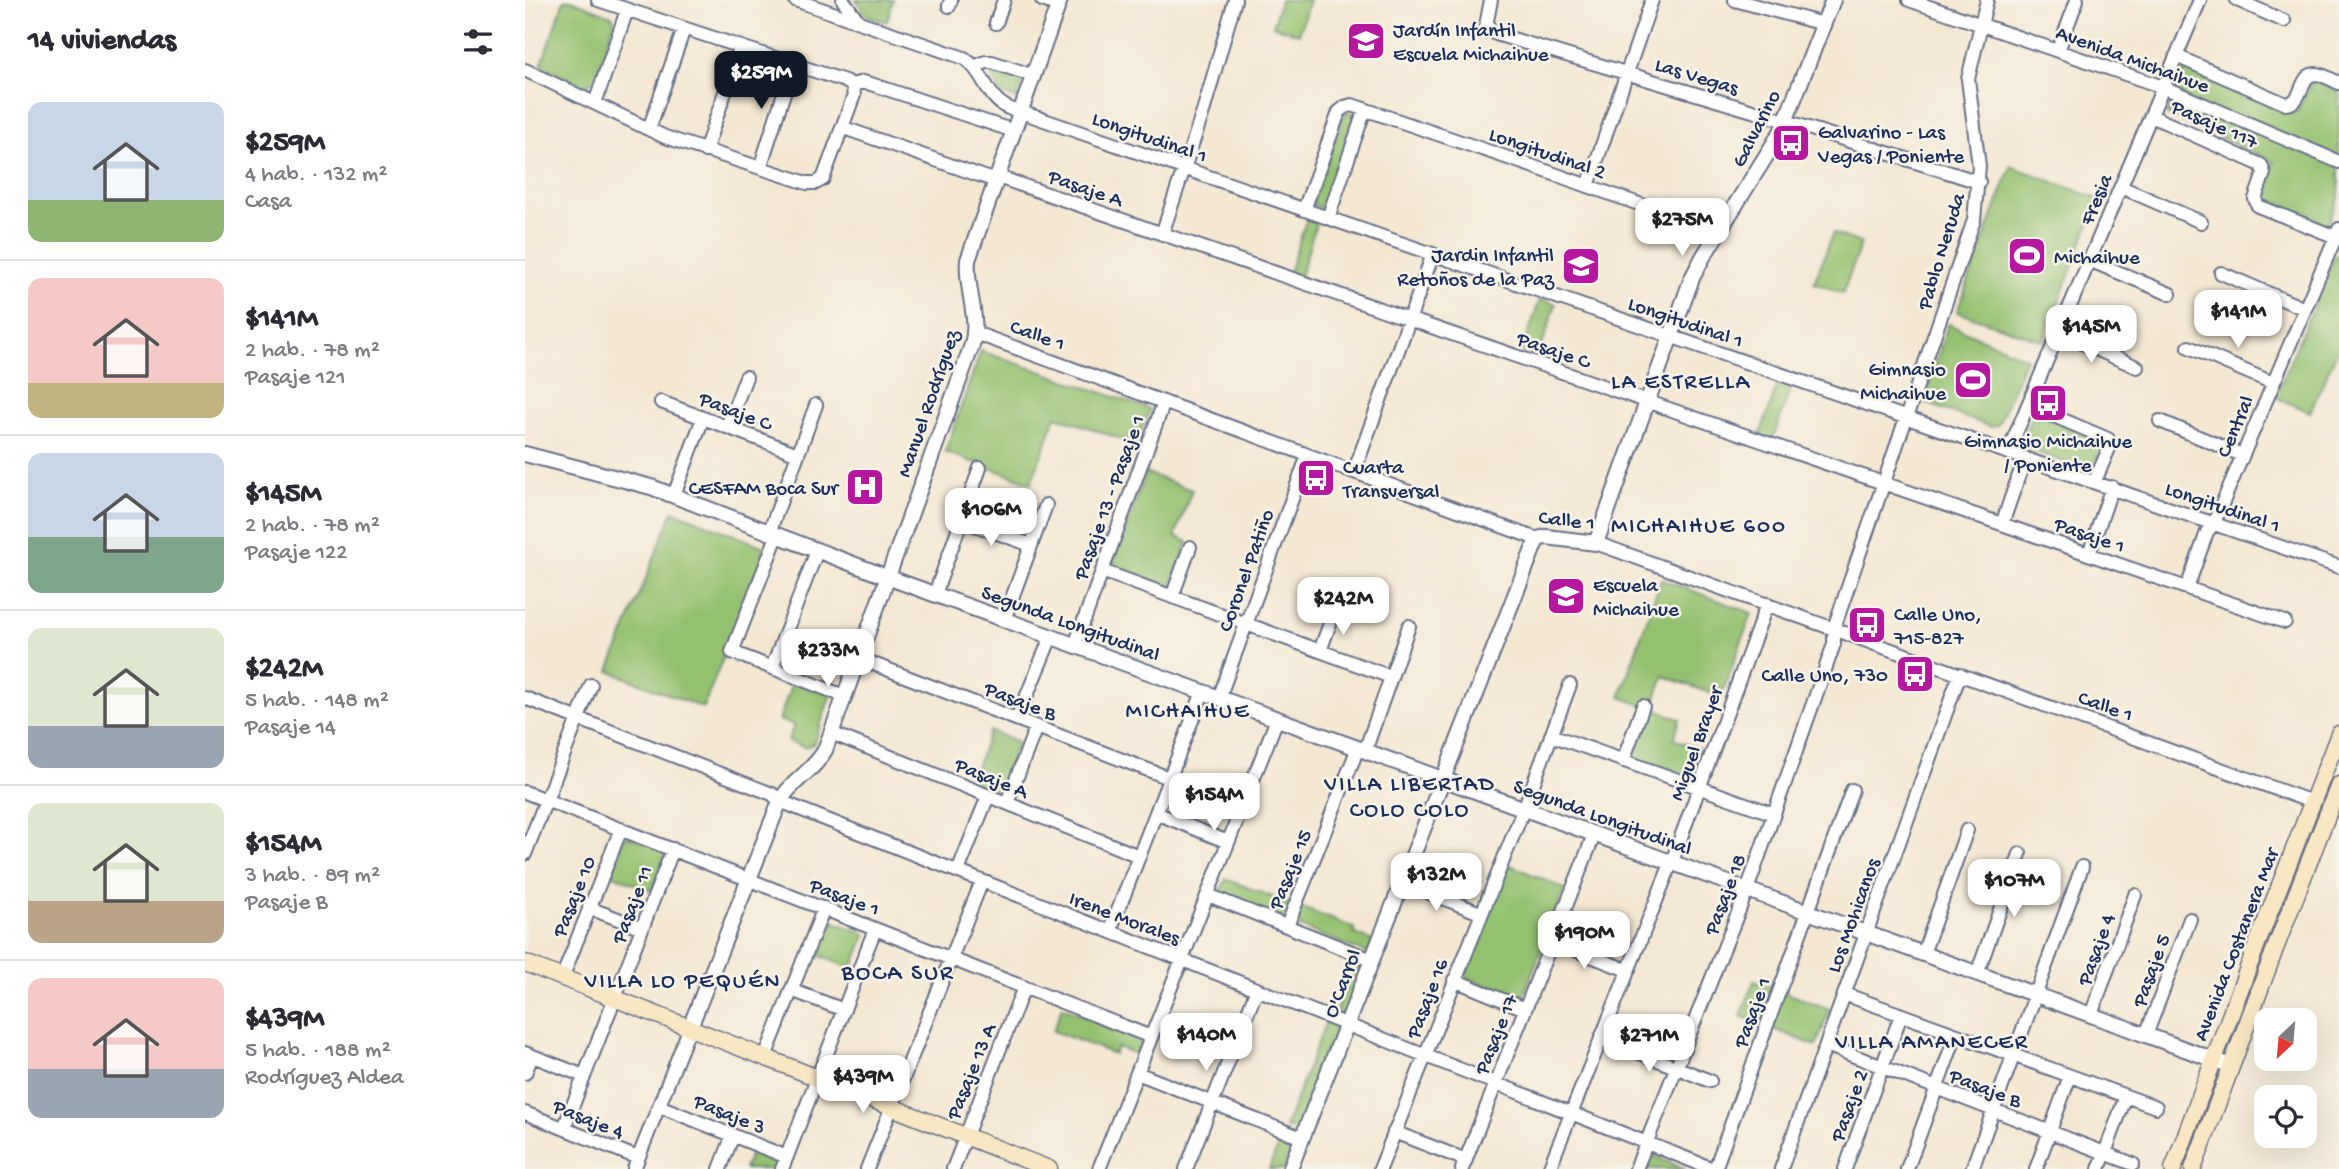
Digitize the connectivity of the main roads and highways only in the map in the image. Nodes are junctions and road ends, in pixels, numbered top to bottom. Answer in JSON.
{"nodes":[{"id":1,"x":2339,"y":734,"type":"edge"},
{"id":2,"x":2339,"y":785,"type":"edge"},
{"id":3,"x":525,"y":964,"type":"edge"},
{"id":4,"x":1040,"y":1167,"type":"edge"},
{"id":5,"x":2173,"y":1169,"type":"edge"},
{"id":6,"x":2193,"y":1169,"type":"edge"}],
"edges":[{"from":1,"to":5,"type":"main road","name":"Avenida Costanera Mar"},
{"from":2,"to":6,"type":"main road","name":"Avenida Costanera Mar"},
{"from":3,"to":4,"type":"main road"}]}
